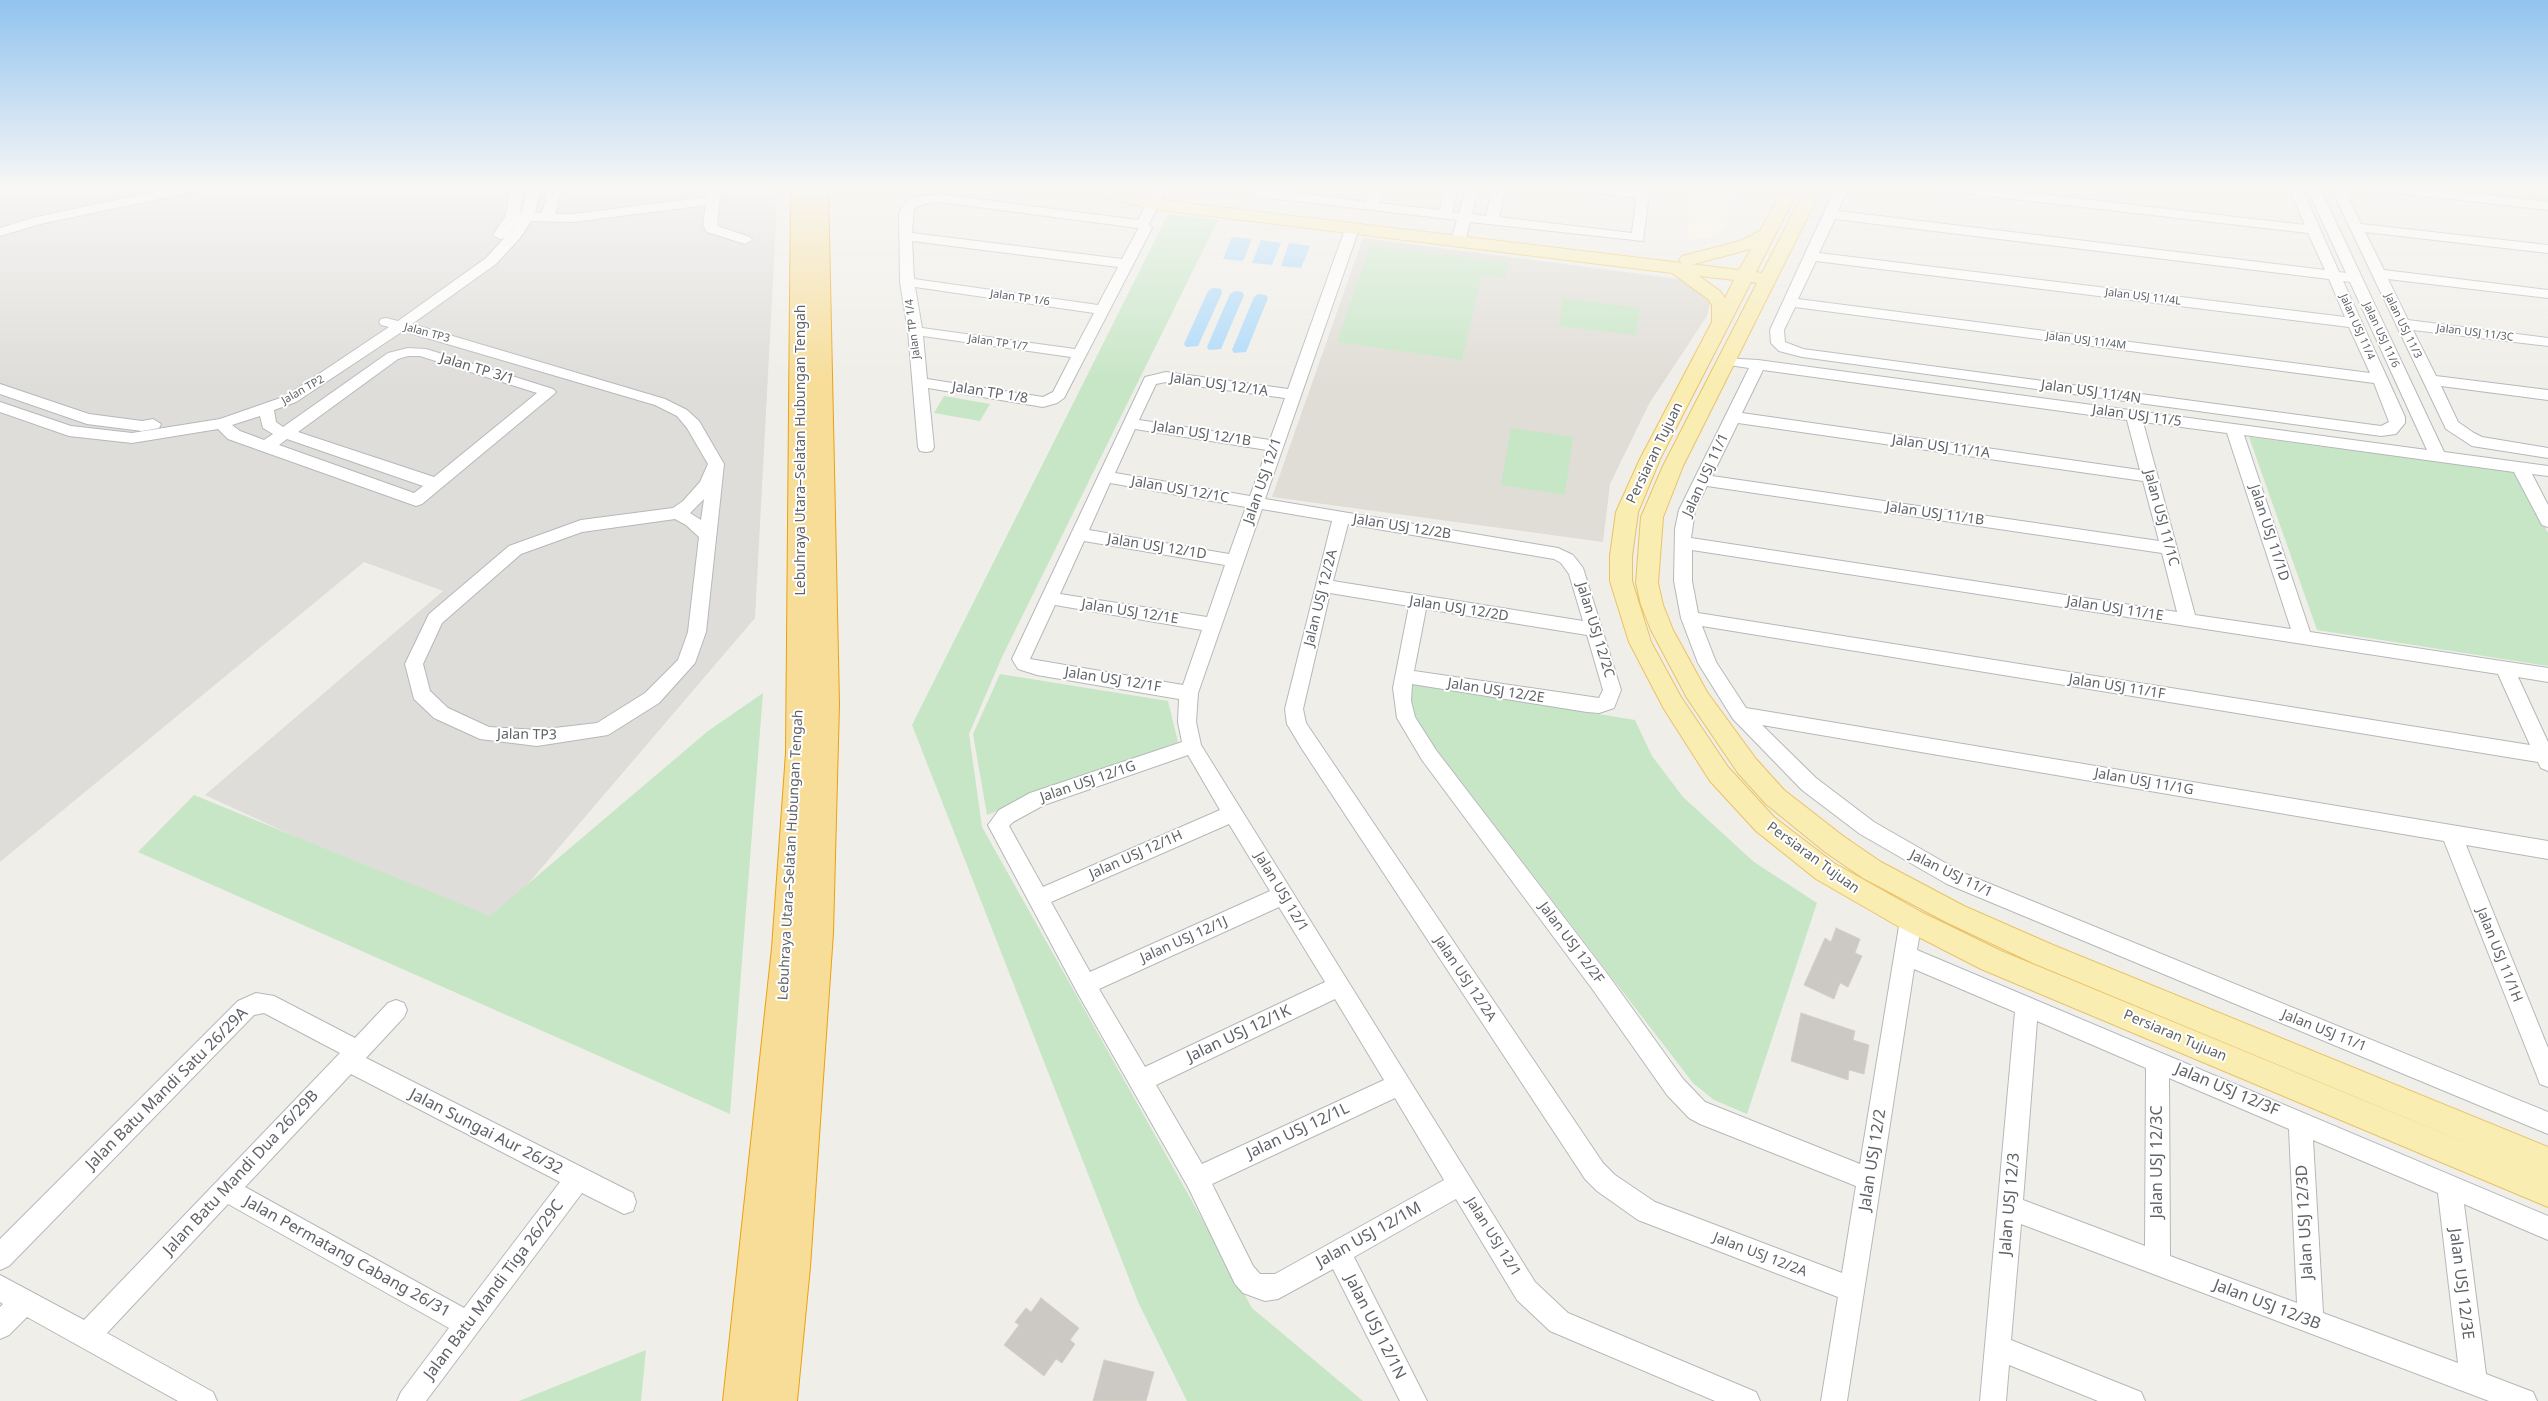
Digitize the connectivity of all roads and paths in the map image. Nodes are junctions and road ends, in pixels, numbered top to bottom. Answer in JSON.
{"nodes":[{"id":1,"x":484,"y":251,"type":"edge"},
{"id":2,"x":500,"y":251,"type":"edge"},
{"id":3,"x":800,"y":251,"type":"edge"},
{"id":4,"x":820,"y":251,"type":"edge"},
{"id":5,"x":905,"y":251,"type":"edge"},
{"id":6,"x":1026,"y":251,"type":"edge"},
{"id":7,"x":1133,"y":251,"type":"edge"},
{"id":8,"x":1341,"y":251,"type":"edge"},
{"id":9,"x":1600,"y":251,"type":"edge"},
{"id":10,"x":1725,"y":251,"type":"edge"},
{"id":11,"x":1759,"y":251,"type":"edge"},
{"id":12,"x":1782,"y":251,"type":"edge"},
{"id":13,"x":1813,"y":251,"type":"edge"},
{"id":14,"x":2138,"y":251,"type":"edge"},
{"id":15,"x":2324,"y":251,"type":"edge"},
{"id":16,"x":2342,"y":251,"type":"edge"},
{"id":17,"x":2367,"y":251,"type":"edge"},
{"id":18,"x":1811,"y":256,"type":"junction"},
{"id":19,"x":1126,"y":264,"type":"junction"},
{"id":20,"x":1682,"y":264,"type":"junction"},
{"id":21,"x":1748,"y":272,"type":"junction"},
{"id":22,"x":2378,"y":274,"type":"junction"},
{"id":23,"x":1770,"y":275,"type":"junction"},
{"id":24,"x":2334,"y":275,"type":"junction"},
{"id":25,"x":2354,"y":278,"type":"junction"},
{"id":26,"x":906,"y":282,"type":"junction"},
{"id":27,"x":446,"y":292,"type":"junction"},
{"id":28,"x":2548,"y":294,"type":"edge"},
{"id":29,"x":1791,"y":302,"type":"junction"},
{"id":30,"x":1103,"y":310,"type":"junction"},
{"id":31,"x":396,"y":321,"type":"junction"},
{"id":32,"x":2356,"y":323,"type":"junction"},
{"id":33,"x":1721,"y":324,"type":"junction"},
{"id":34,"x":2402,"y":324,"type":"junction"},
{"id":35,"x":915,"y":331,"type":"junction"},
{"id":36,"x":437,"y":334,"type":"junction"},
{"id":37,"x":2548,"y":342,"type":"edge"},
{"id":38,"x":366,"y":351,"type":"junction"},
{"id":39,"x":1802,"y":353,"type":"joint"},
{"id":40,"x":1080,"y":354,"type":"junction"},
{"id":41,"x":1727,"y":361,"type":"junction"},
{"id":42,"x":1758,"y":365,"type":"junction"},
{"id":43,"x":2380,"y":379,"type":"junction"},
{"id":44,"x":2429,"y":380,"type":"junction"},
{"id":45,"x":919,"y":382,"type":"junction"},
{"id":46,"x":0,"y":389,"type":"edge"},
{"id":47,"x":2099,"y":393,"type":"junction"},
{"id":48,"x":1294,"y":395,"type":"junction"},
{"id":49,"x":2548,"y":395,"type":"edge"},
{"id":50,"x":0,"y":407,"type":"edge"},
{"id":51,"x":266,"y":409,"type":"junction"},
{"id":52,"x":2104,"y":412,"type":"junction"},
{"id":53,"x":2134,"y":416,"type":"junction"},
{"id":54,"x":1733,"y":417,"type":"junction"},
{"id":55,"x":223,"y":423,"type":"junction"},
{"id":56,"x":1129,"y":423,"type":"junction"},
{"id":57,"x":2234,"y":429,"type":"junction"},
{"id":58,"x":2381,"y":431,"type":"joint"},
{"id":59,"x":286,"y":434,"type":"junction"},
{"id":60,"x":267,"y":446,"type":"junction"},
{"id":61,"x":1276,"y":446,"type":"junction"},
{"id":62,"x":926,"y":447,"type":"dead end"},
{"id":63,"x":2548,"y":453,"type":"edge"},
{"id":64,"x":2438,"y":456,"type":"junction"},
{"id":65,"x":716,"y":464,"type":"junction"},
{"id":66,"x":2520,"y":467,"type":"junction"},
{"id":67,"x":2548,"y":471,"type":"edge"},
{"id":68,"x":1104,"y":477,"type":"junction"},
{"id":69,"x":2150,"y":477,"type":"junction"},
{"id":70,"x":1702,"y":480,"type":"junction"},
{"id":71,"x":436,"y":484,"type":"junction"},
{"id":72,"x":1256,"y":503,"type":"junction"},
{"id":73,"x":677,"y":513,"type":"junction"},
{"id":74,"x":1342,"y":517,"type":"junction"},
{"id":75,"x":2548,"y":521,"type":"edge"},
{"id":76,"x":1078,"y":534,"type":"junction"},
{"id":77,"x":708,"y":535,"type":"junction"},
{"id":78,"x":1683,"y":544,"type":"junction"},
{"id":79,"x":2169,"y":548,"type":"junction"},
{"id":80,"x":1549,"y":551,"type":"joint"},
{"id":81,"x":1235,"y":561,"type":"junction"},
{"id":82,"x":1323,"y":586,"type":"junction"},
{"id":83,"x":1048,"y":598,"type":"junction"},
{"id":84,"x":1418,"y":603,"type":"junction"},
{"id":85,"x":1690,"y":618,"type":"junction"},
{"id":86,"x":2188,"y":620,"type":"junction"},
{"id":87,"x":1212,"y":625,"type":"junction"},
{"id":88,"x":1595,"y":630,"type":"junction"},
{"id":89,"x":2303,"y":638,"type":"junction"},
{"id":90,"x":1677,"y":660,"type":"junction"},
{"id":91,"x":1650,"y":664,"type":"junction"},
{"id":92,"x":2506,"y":669,"type":"junction"},
{"id":93,"x":2548,"y":675,"type":"edge"},
{"id":94,"x":1404,"y":676,"type":"junction"},
{"id":95,"x":1189,"y":692,"type":"junction"},
{"id":96,"x":1587,"y":706,"type":"joint"},
{"id":97,"x":1740,"y":714,"type":"junction"},
{"id":98,"x":1192,"y":746,"type":"junction"},
{"id":99,"x":2546,"y":759,"type":"edge"},
{"id":100,"x":1233,"y":813,"type":"junction"},
{"id":101,"x":2451,"y":833,"type":"junction"},
{"id":102,"x":2548,"y":850,"type":"edge"},
{"id":103,"x":1283,"y":895,"type":"junction"},
{"id":104,"x":1039,"y":898,"type":"junction"},
{"id":105,"x":1911,"y":920,"type":"junction"},
{"id":106,"x":1906,"y":955,"type":"junction"},
{"id":107,"x":1085,"y":985,"type":"junction"},
{"id":108,"x":1339,"y":986,"type":"junction"},
{"id":109,"x":2027,"y":1006,"type":"junction"},
{"id":110,"x":396,"y":1010,"type":"dead end"},
{"id":111,"x":353,"y":1056,"type":"junction"},
{"id":112,"x":2157,"y":1060,"type":"junction"},
{"id":113,"x":2548,"y":1076,"type":"edge"},
{"id":114,"x":1140,"y":1081,"type":"junction"},
{"id":115,"x":1399,"y":1084,"type":"junction"},
{"id":116,"x":2300,"y":1122,"type":"junction"},
{"id":117,"x":2548,"y":1123,"type":"edge"},
{"id":118,"x":2548,"y":1162,"type":"edge"},
{"id":119,"x":578,"y":1179,"type":"junction"},
{"id":120,"x":1197,"y":1179,"type":"junction"},
{"id":121,"x":1870,"y":1180,"type":"junction"},
{"id":122,"x":1460,"y":1184,"type":"junction"},
{"id":123,"x":2449,"y":1186,"type":"junction"},
{"id":124,"x":226,"y":1190,"type":"junction"},
{"id":125,"x":2548,"y":1192,"type":"edge"},
{"id":126,"x":624,"y":1202,"type":"dead end"},
{"id":127,"x":2010,"y":1208,"type":"junction"},
{"id":128,"x":2548,"y":1228,"type":"edge"},
{"id":129,"x":1338,"y":1251,"type":"junction"},
{"id":130,"x":0,"y":1257,"type":"edge"},
{"id":131,"x":2158,"y":1264,"type":"junction"},
{"id":132,"x":1278,"y":1286,"type":"joint"},
{"id":133,"x":0,"y":1288,"type":"edge"},
{"id":134,"x":1852,"y":1290,"type":"junction"},
{"id":135,"x":23,"y":1302,"type":"junction"},
{"id":136,"x":2311,"y":1321,"type":"junction"},
{"id":137,"x":468,"y":1324,"type":"junction"},
{"id":138,"x":0,"y":1326,"type":"edge"},
{"id":139,"x":88,"y":1336,"type":"junction"},
{"id":140,"x":1998,"y":1348,"type":"junction"},
{"id":141,"x":2474,"y":1382,"type":"junction"},
{"id":142,"x":204,"y":1401,"type":"edge"},
{"id":143,"x":410,"y":1401,"type":"edge"},
{"id":144,"x":743,"y":1401,"type":"edge"},
{"id":145,"x":777,"y":1401,"type":"edge"},
{"id":146,"x":1414,"y":1401,"type":"edge"},
{"id":147,"x":1747,"y":1401,"type":"edge"},
{"id":148,"x":1834,"y":1401,"type":"edge"},
{"id":149,"x":1993,"y":1401,"type":"edge"},
{"id":150,"x":2132,"y":1401,"type":"edge"},
{"id":151,"x":2524,"y":1401,"type":"edge"}],
"edges":[{"from":1,"to":31,"type":"street","name":"Jalan TP2"},
{"from":2,"to":27,"type":"street","name":"Jalan TP2"},
{"from":3,"to":144,"type":"highway","name":"Lebuhraya Utara–Selatan Hubungan Tengah"},
{"from":4,"to":145,"type":"highway","name":"Lebuhraya Utara–Selatan Hubungan Tengah"},
{"from":5,"to":26,"type":"street","name":"Jalan TP 1/4"},
{"from":6,"to":19,"type":"street"},
{"from":7,"to":19,"type":"street"},
{"from":8,"to":48,"type":"street","name":"Jalan USJ 12/1"},
{"from":9,"to":20,"type":"main road"},
{"from":10,"to":20,"type":"main road"},
{"from":11,"to":21,"type":"main road","name":"Persiaran Tujuan"},
{"from":12,"to":23,"type":"main road","name":"Persiaran Tujuan"},
{"from":13,"to":18,"type":"street"},
{"from":14,"to":24,"type":"street"},
{"from":15,"to":24,"type":"street","name":"Jalan USJ 11/4"},
{"from":16,"to":25,"type":"street","name":"Jalan USJ 11/6"},
{"from":17,"to":22,"type":"street","name":"Jalan USJ 11/3"},
{"from":18,"to":29,"type":"street"},
{"from":18,"to":32,"type":"street","name":"Jalan USJ 11/4L"},
{"from":19,"to":30,"type":"street"},
{"from":20,"to":21,"type":"main road"},
{"from":20,"to":33,"type":"main road"},
{"from":21,"to":23,"type":"main road"},
{"from":21,"to":33,"type":"main road","name":"Persiaran Tujuan"},
{"from":22,"to":28,"type":"street"},
{"from":22,"to":34,"type":"street","name":"Jalan USJ 11/3"},
{"from":23,"to":41,"type":"main road","name":"Persiaran Tujuan"},
{"from":24,"to":25,"type":"street"},
{"from":24,"to":32,"type":"street","name":"Jalan USJ 11/4"},
{"from":25,"to":64,"type":"street","name":"Jalan USJ 11/6"},
{"from":26,"to":30,"type":"street","name":"Jalan TP 1/6"},
{"from":26,"to":35,"type":"street","name":"Jalan TP 1/4"},
{"from":27,"to":31,"type":"street","name":"Jalan TP2"},
{"from":27,"to":36,"type":"street"},
{"from":29,"to":39,"type":"street"},
{"from":29,"to":43,"type":"street","name":"Jalan USJ 11/4M"},
{"from":30,"to":40,"type":"street"},
{"from":31,"to":36,"type":"street","name":"Jalan TP3"},
{"from":31,"to":38,"type":"street","name":"Jalan TP2"},
{"from":31,"to":46,"type":"street","name":"Jalan TP2"},
{"from":32,"to":43,"type":"street","name":"Jalan USJ 11/4"},
{"from":33,"to":91,"type":"main road","name":"Persiaran Tujuan"},
{"from":34,"to":37,"type":"street","name":"Jalan USJ 11/3C"},
{"from":34,"to":44,"type":"street","name":"Jalan USJ 11/3"},
{"from":35,"to":40,"type":"street","name":"Jalan TP 1/7"},
{"from":35,"to":45,"type":"street","name":"Jalan TP 1/4"},
{"from":36,"to":38,"type":"street"},
{"from":36,"to":65,"type":"street","name":"Jalan TP3"},
{"from":38,"to":51,"type":"street","name":"Jalan TP2"},
{"from":39,"to":47,"type":"street","name":"Jalan USJ 11/4N"},
{"from":40,"to":45,"type":"street","name":"Jalan TP 1/8"},
{"from":41,"to":42,"type":"street","name":"Jalan USJ 11/5"},
{"from":41,"to":90,"type":"main road","name":"Persiaran Tujuan"},
{"from":42,"to":52,"type":"street","name":"Jalan USJ 11/5"},
{"from":42,"to":54,"type":"street","name":"Jalan USJ 11/1"},
{"from":43,"to":58,"type":"street","name":"Jalan USJ 11/4"},
{"from":44,"to":49,"type":"street"},
{"from":44,"to":63,"type":"street","name":"Jalan USJ 11/3"},
{"from":45,"to":62,"type":"street","name":"Jalan TP 1/4"},
{"from":47,"to":52,"type":"street"},
{"from":47,"to":58,"type":"street","name":"Jalan USJ 11/4N"},
{"from":48,"to":56,"type":"street","name":"Jalan USJ 12/1A"},
{"from":48,"to":61,"type":"street","name":"Jalan USJ 12/1"},
{"from":50,"to":55,"type":"street","name":"Jalan TP2"},
{"from":51,"to":55,"type":"street","name":"Jalan TP2"},
{"from":51,"to":59,"type":"street"},
{"from":52,"to":53,"type":"street","name":"Jalan USJ 11/5"},
{"from":53,"to":57,"type":"street","name":"Jalan USJ 11/5"},
{"from":53,"to":69,"type":"street","name":"Jalan USJ 11/1C"},
{"from":54,"to":69,"type":"street","name":"Jalan USJ 11/1A"},
{"from":54,"to":70,"type":"street","name":"Jalan USJ 11/1"},
{"from":55,"to":60,"type":"street"},
{"from":56,"to":61,"type":"street","name":"Jalan USJ 12/1B"},
{"from":56,"to":68,"type":"street"},
{"from":57,"to":64,"type":"street","name":"Jalan USJ 11/5"},
{"from":57,"to":89,"type":"street","name":"Jalan USJ 11/1D"},
{"from":59,"to":60,"type":"street"},
{"from":59,"to":71,"type":"street"},
{"from":59,"to":71,"type":"street","name":"Jalan TP 3/1"},
{"from":60,"to":71,"type":"street"},
{"from":61,"to":72,"type":"street","name":"Jalan USJ 12/1"},
{"from":64,"to":66,"type":"street","name":"Jalan USJ 11/5"},
{"from":65,"to":73,"type":"street"},
{"from":65,"to":77,"type":"street","name":"Jalan TP3"},
{"from":66,"to":67,"type":"street","name":"Jalan USJ 11/5"},
{"from":66,"to":75,"type":"street"},
{"from":68,"to":72,"type":"street","name":"Jalan USJ 12/1C"},
{"from":68,"to":76,"type":"street"},
{"from":69,"to":79,"type":"street","name":"Jalan USJ 11/1C"},
{"from":70,"to":78,"type":"street","name":"Jalan USJ 11/1"},
{"from":70,"to":79,"type":"street","name":"Jalan USJ 11/1B"},
{"from":72,"to":74,"type":"street","name":"Jalan USJ 12/2B"},
{"from":72,"to":81,"type":"street","name":"Jalan USJ 12/1"},
{"from":73,"to":77,"type":"street"},
{"from":73,"to":77,"type":"street","name":"Jalan TP3"},
{"from":74,"to":80,"type":"street","name":"Jalan USJ 12/2B"},
{"from":74,"to":82,"type":"street","name":"Jalan USJ 12/2A"},
{"from":76,"to":81,"type":"street","name":"Jalan USJ 12/1D"},
{"from":76,"to":83,"type":"street"},
{"from":78,"to":85,"type":"street","name":"Jalan USJ 11/1"},
{"from":78,"to":86,"type":"street","name":"Jalan USJ 11/1E"},
{"from":79,"to":86,"type":"street","name":"Jalan USJ 11/1C"},
{"from":80,"to":88,"type":"street","name":"Jalan USJ 12/2C"},
{"from":81,"to":87,"type":"street","name":"Jalan USJ 12/1"},
{"from":82,"to":84,"type":"street","name":"Jalan USJ 12/2D"},
{"from":82,"to":134,"type":"street","name":"Jalan USJ 12/2A"},
{"from":83,"to":87,"type":"street","name":"Jalan USJ 12/1E"},
{"from":83,"to":95,"type":"street","name":"Jalan USJ 12/1F"},
{"from":84,"to":88,"type":"street","name":"Jalan USJ 12/2D"},
{"from":84,"to":94,"type":"street","name":"Jalan USJ 12/2F"},
{"from":85,"to":97,"type":"street","name":"Jalan USJ 11/1"},
{"from":85,"to":99,"type":"street","name":"Jalan USJ 11/1F"},
{"from":86,"to":89,"type":"street","name":"Jalan USJ 11/1E"},
{"from":87,"to":95,"type":"street","name":"Jalan USJ 12/1"},
{"from":88,"to":96,"type":"street","name":"Jalan USJ 12/2C"},
{"from":89,"to":92,"type":"street","name":"Jalan USJ 11/1E"},
{"from":90,"to":91,"type":"main road"},
{"from":90,"to":118,"type":"main road","name":"Persiaran Tujuan"},
{"from":91,"to":105,"type":"main road","name":"Persiaran Tujuan"},
{"from":92,"to":93,"type":"street","name":"Jalan USJ 11/1E"},
{"from":92,"to":99,"type":"street"},
{"from":94,"to":96,"type":"street","name":"Jalan USJ 12/2E"},
{"from":94,"to":121,"type":"street","name":"Jalan USJ 12/2F"},
{"from":95,"to":98,"type":"street","name":"Jalan USJ 12/1"},
{"from":97,"to":101,"type":"street","name":"Jalan USJ 11/1G"},
{"from":97,"to":117,"type":"street","name":"Jalan USJ 11/1"},
{"from":98,"to":100,"type":"street","name":"Jalan USJ 12/1"},
{"from":98,"to":104,"type":"street","name":"Jalan USJ 12/1G"},
{"from":100,"to":103,"type":"street","name":"Jalan USJ 12/1"},
{"from":100,"to":104,"type":"street","name":"Jalan USJ 12/1H"},
{"from":101,"to":102,"type":"street","name":"Jalan USJ 11/1G"},
{"from":101,"to":113,"type":"street","name":"Jalan USJ 11/1H"},
{"from":103,"to":107,"type":"street","name":"Jalan USJ 12/1J"},
{"from":103,"to":108,"type":"street","name":"Jalan USJ 12/1"},
{"from":104,"to":107,"type":"street"},
{"from":105,"to":106,"type":"street","name":"Jalan USJ 12/2"},
{"from":105,"to":125,"type":"main road","name":"Persiaran Tujuan"},
{"from":106,"to":109,"type":"street","name":"Jalan USJ 12/3F"},
{"from":106,"to":121,"type":"street","name":"Jalan USJ 12/2"},
{"from":107,"to":114,"type":"street"},
{"from":108,"to":114,"type":"street","name":"Jalan USJ 12/1K"},
{"from":108,"to":115,"type":"street","name":"Jalan USJ 12/1"},
{"from":109,"to":112,"type":"street","name":"Jalan USJ 12/3F"},
{"from":109,"to":127,"type":"street","name":"Jalan USJ 12/3"},
{"from":110,"to":111,"type":"street","name":"Jalan Batu Mandi Dua 26/29B"},
{"from":111,"to":119,"type":"street","name":"Jalan Sungai Aur 26/32"},
{"from":111,"to":124,"type":"street","name":"Jalan Batu Mandi Dua 26/29B"},
{"from":111,"to":130,"type":"street","name":"Jalan Batu Mandi Satu 26/29A"},
{"from":112,"to":116,"type":"street","name":"Jalan USJ 12/3F"},
{"from":112,"to":131,"type":"street","name":"Jalan USJ 12/3C"},
{"from":114,"to":120,"type":"street"},
{"from":115,"to":120,"type":"street","name":"Jalan USJ 12/1L"},
{"from":115,"to":122,"type":"street","name":"Jalan USJ 12/1"},
{"from":116,"to":123,"type":"street","name":"Jalan USJ 12/3F"},
{"from":116,"to":136,"type":"street","name":"Jalan USJ 12/3D"},
{"from":119,"to":126,"type":"street","name":"Jalan Sungai Aur 26/32"},
{"from":119,"to":137,"type":"street","name":"Jalan Batu Mandi Tiga 26/29C"},
{"from":120,"to":132,"type":"street"},
{"from":121,"to":134,"type":"street","name":"Jalan USJ 12/2"},
{"from":122,"to":129,"type":"street","name":"Jalan USJ 12/1M"},
{"from":122,"to":147,"type":"street","name":"Jalan USJ 12/1"},
{"from":123,"to":128,"type":"street","name":"Jalan USJ 12/3F"},
{"from":123,"to":141,"type":"street","name":"Jalan USJ 12/3E"},
{"from":124,"to":137,"type":"street","name":"Jalan Permatang Cabang 26/31"},
{"from":124,"to":139,"type":"street","name":"Jalan Batu Mandi Dua 26/29B"},
{"from":127,"to":131,"type":"street","name":"Jalan USJ 12/3B"},
{"from":127,"to":140,"type":"street","name":"Jalan USJ 12/3"},
{"from":129,"to":132,"type":"street","name":"Jalan USJ 12/1M"},
{"from":129,"to":146,"type":"street","name":"Jalan USJ 12/1N"},
{"from":131,"to":136,"type":"street","name":"Jalan USJ 12/3B"},
{"from":133,"to":135,"type":"street"},
{"from":134,"to":148,"type":"street","name":"Jalan USJ 12/2"},
{"from":135,"to":138,"type":"street"},
{"from":135,"to":139,"type":"street"},
{"from":136,"to":141,"type":"street","name":"Jalan USJ 12/3B"},
{"from":137,"to":143,"type":"street","name":"Jalan Batu Mandi Tiga 26/29C"},
{"from":139,"to":142,"type":"street"},
{"from":140,"to":149,"type":"street","name":"Jalan USJ 12/3"},
{"from":140,"to":150,"type":"street"},
{"from":141,"to":151,"type":"street","name":"Jalan USJ 12/3B"}]}
